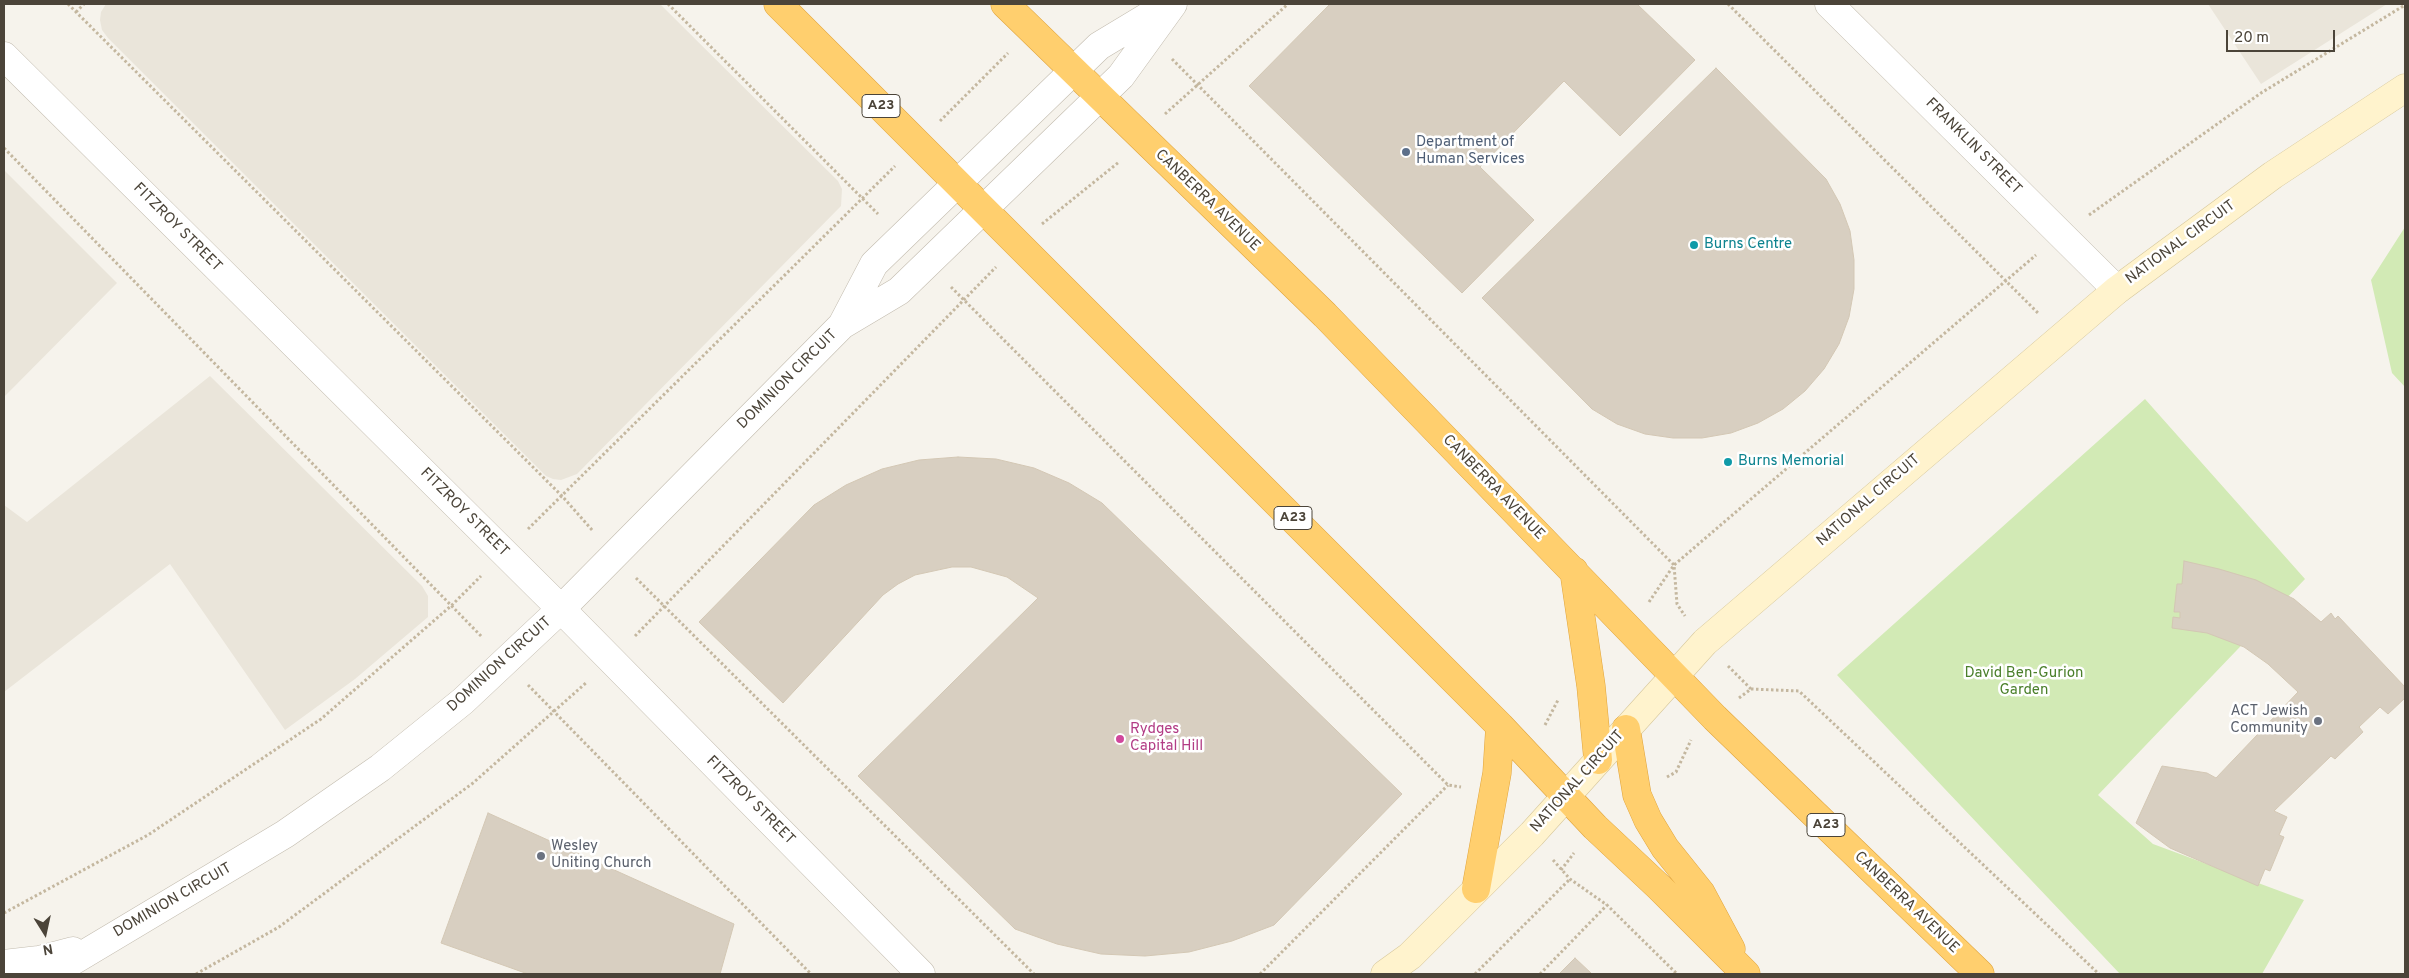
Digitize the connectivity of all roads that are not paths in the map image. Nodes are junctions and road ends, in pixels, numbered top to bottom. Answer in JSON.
{"nodes":[{"id":1,"x":778,"y":4,"type":"edge"},
{"id":2,"x":1005,"y":4,"type":"edge"},
{"id":3,"x":1171,"y":4,"type":"edge"},
{"id":4,"x":1828,"y":4,"type":"edge"},
{"id":5,"x":4,"y":56,"type":"edge"},
{"id":6,"x":1073,"y":72,"type":"junction"},
{"id":7,"x":2405,"y":88,"type":"edge"},
{"id":8,"x":1099,"y":97,"type":"junction"},
{"id":9,"x":959,"y":183,"type":"junction"},
{"id":10,"x":985,"y":208,"type":"junction"},
{"id":11,"x":2117,"y":290,"type":"junction"},
{"id":12,"x":842,"y":325,"type":"junction"},
{"id":13,"x":1574,"y":571,"type":"junction"},
{"id":14,"x":561,"y":609,"type":"junction"},
{"id":15,"x":1675,"y":674,"type":"junction"},
{"id":16,"x":1500,"y":726,"type":"junction"},
{"id":17,"x":1626,"y":729,"type":"junction"},
{"id":18,"x":1598,"y":760,"type":"junction"},
{"id":19,"x":1566,"y":796,"type":"junction"},
{"id":20,"x":1476,"y":889,"type":"junction"},
{"id":21,"x":106,"y":940,"type":"junction"},
{"id":22,"x":4,"y":964,"type":"edge"},
{"id":23,"x":1743,"y":971,"type":"edge"},
{"id":24,"x":51,"y":974,"type":"edge"},
{"id":25,"x":921,"y":974,"type":"edge"},
{"id":26,"x":1385,"y":974,"type":"edge"},
{"id":27,"x":1980,"y":974,"type":"edge"}],
"edges":[{"from":1,"to":9,"type":"highway","number":"A23"},
{"from":2,"to":6,"type":"highway","name":"CANBERRA AVENUE","number":"A23"},
{"from":3,"to":6,"type":"street","name":"DOMINION CIRCUIT"},
{"from":3,"to":8,"type":"street","name":"DOMINION CIRCUIT"},
{"from":4,"to":11,"type":"street","name":"FRANKLIN STREET"},
{"from":5,"to":14,"type":"street","name":"FITZROY STREET"},
{"from":6,"to":8,"type":"highway","name":"CANBERRA AVENUE","number":"A23"},
{"from":6,"to":9,"type":"street","name":"DOMINION CIRCUIT"},
{"from":7,"to":11,"type":"street","name":"NATIONAL CIRCUIT"},
{"from":8,"to":10,"type":"street","name":"DOMINION CIRCUIT"},
{"from":8,"to":13,"type":"highway","name":"CANBERRA AVENUE","number":"A23"},
{"from":9,"to":10,"type":"highway","number":"A23"},
{"from":9,"to":12,"type":"street","name":"DOMINION CIRCUIT"},
{"from":10,"to":12,"type":"street","name":"DOMINION CIRCUIT"},
{"from":10,"to":16,"type":"highway","number":"A23"},
{"from":11,"to":15,"type":"street","name":"NATIONAL CIRCUIT"},
{"from":12,"to":14,"type":"street","name":"DOMINION CIRCUIT"},
{"from":13,"to":15,"type":"highway","name":"CANBERRA AVENUE","number":"A23"},
{"from":13,"to":18,"type":"highway"},
{"from":14,"to":21,"type":"street","name":"DOMINION CIRCUIT"},
{"from":14,"to":25,"type":"street","name":"FITZROY STREET"},
{"from":15,"to":17,"type":"street","name":"NATIONAL CIRCUIT"},
{"from":15,"to":27,"type":"highway","name":"CANBERRA AVENUE","number":"A23"},
{"from":16,"to":19,"type":"highway","number":"A23"},
{"from":16,"to":20,"type":"highway"},
{"from":17,"to":18,"type":"street","name":"NATIONAL CIRCUIT"},
{"from":17,"to":23,"type":"highway"},
{"from":18,"to":19,"type":"street","name":"NATIONAL CIRCUIT"},
{"from":19,"to":20,"type":"street","name":"NATIONAL CIRCUIT"},
{"from":19,"to":23,"type":"highway","number":"A23"},
{"from":20,"to":26,"type":"street","name":"NATIONAL CIRCUIT"},
{"from":21,"to":22,"type":"street","name":"DOMINION CIRCUIT"},
{"from":21,"to":24,"type":"street","name":"DOMINION CIRCUIT"}]}
